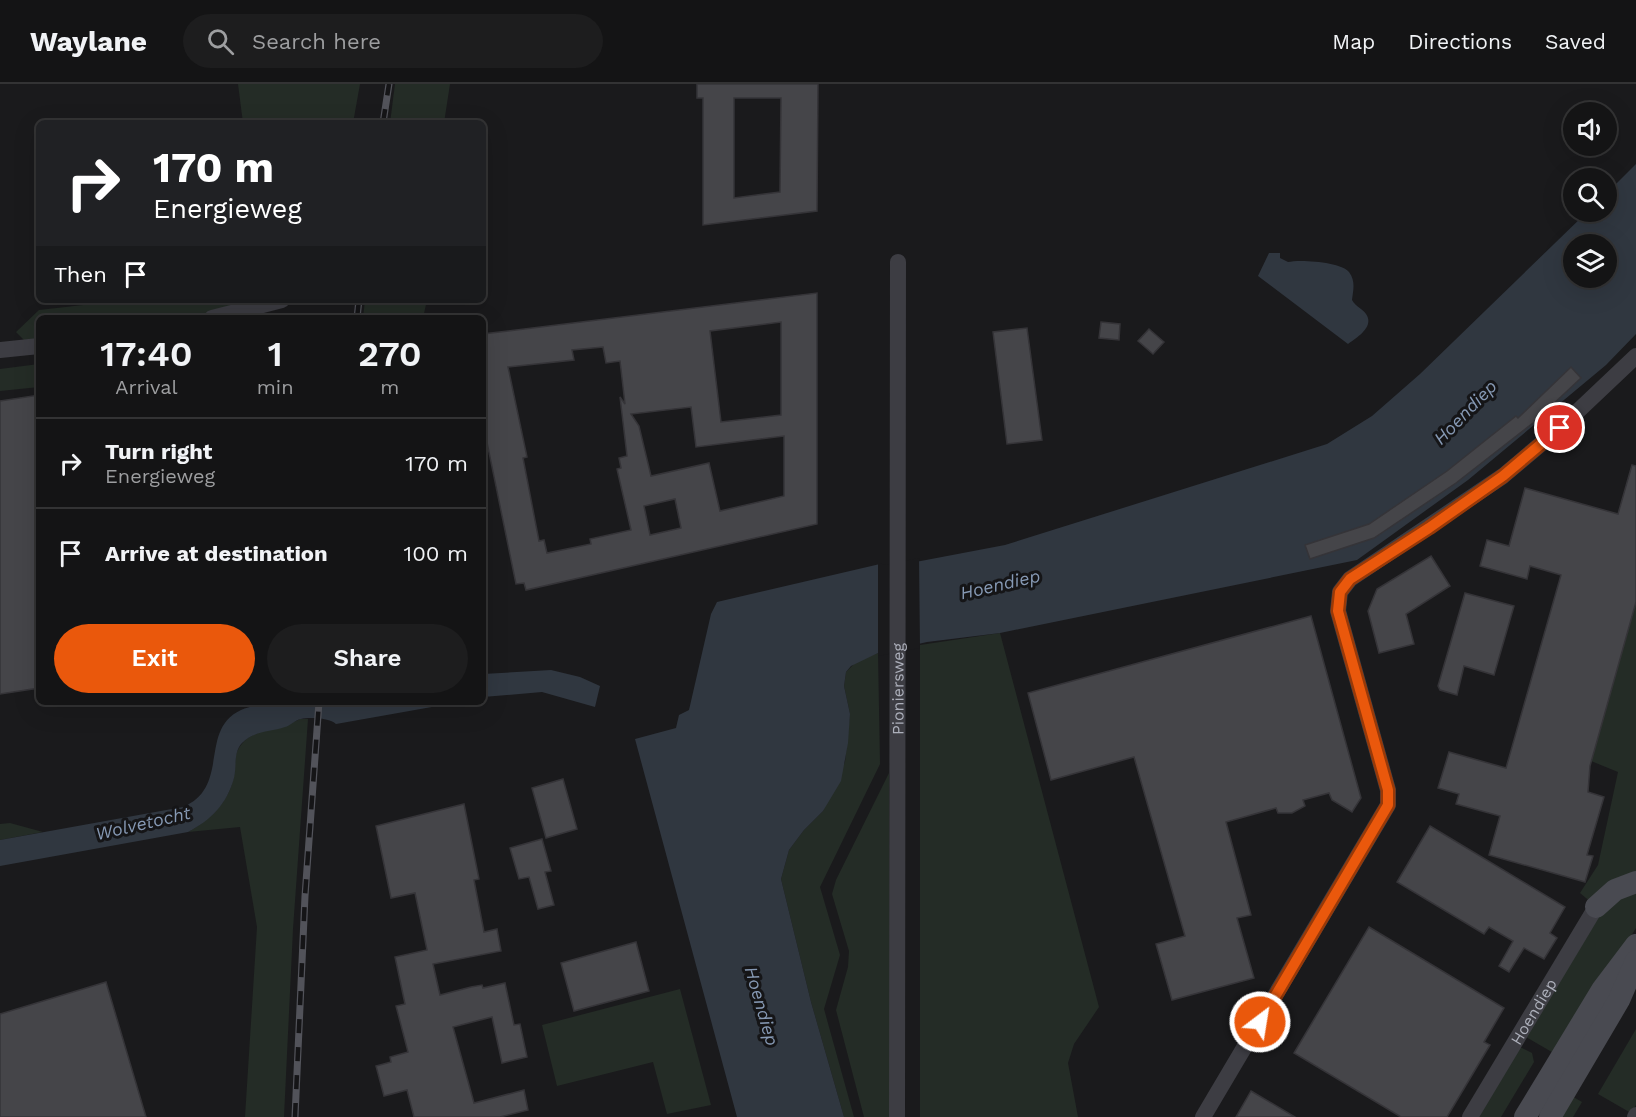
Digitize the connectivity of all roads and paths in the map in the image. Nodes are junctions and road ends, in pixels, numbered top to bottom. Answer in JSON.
{"nodes":[{"id":1,"x":898,"y":262,"type":"dead end"},
{"id":2,"x":270,"y":303,"type":"edge"},
{"id":3,"x":224,"y":315,"type":"edge"},
{"id":4,"x":36,"y":346,"type":"edge"},
{"id":5,"x":0,"y":350,"type":"edge"},
{"id":6,"x":1636,"y":356,"type":"edge"},
{"id":7,"x":1636,"y":882,"type":"edge"},
{"id":8,"x":1596,"y":907,"type":"joint"},
{"id":9,"x":1636,"y":945,"type":"edge"},
{"id":10,"x":1636,"y":961,"type":"edge"},
{"id":11,"x":897,"y":1117,"type":"edge"},
{"id":12,"x":1203,"y":1117,"type":"edge"},
{"id":13,"x":1470,"y":1117,"type":"edge"},
{"id":14,"x":1525,"y":1117,"type":"edge"},
{"id":15,"x":1550,"y":1117,"type":"edge"}],
"edges":[{"from":1,"to":11,"type":"street","name":"Pioniersweg"},
{"from":2,"to":3,"type":"street"},
{"from":4,"to":5,"type":"street"},
{"from":6,"to":12,"type":"street"},
{"from":7,"to":8,"type":"main road"},
{"from":8,"to":13,"type":"street","name":"Hoendiep"},
{"from":9,"to":14,"type":"main road"},
{"from":10,"to":15,"type":"main road"}]}
